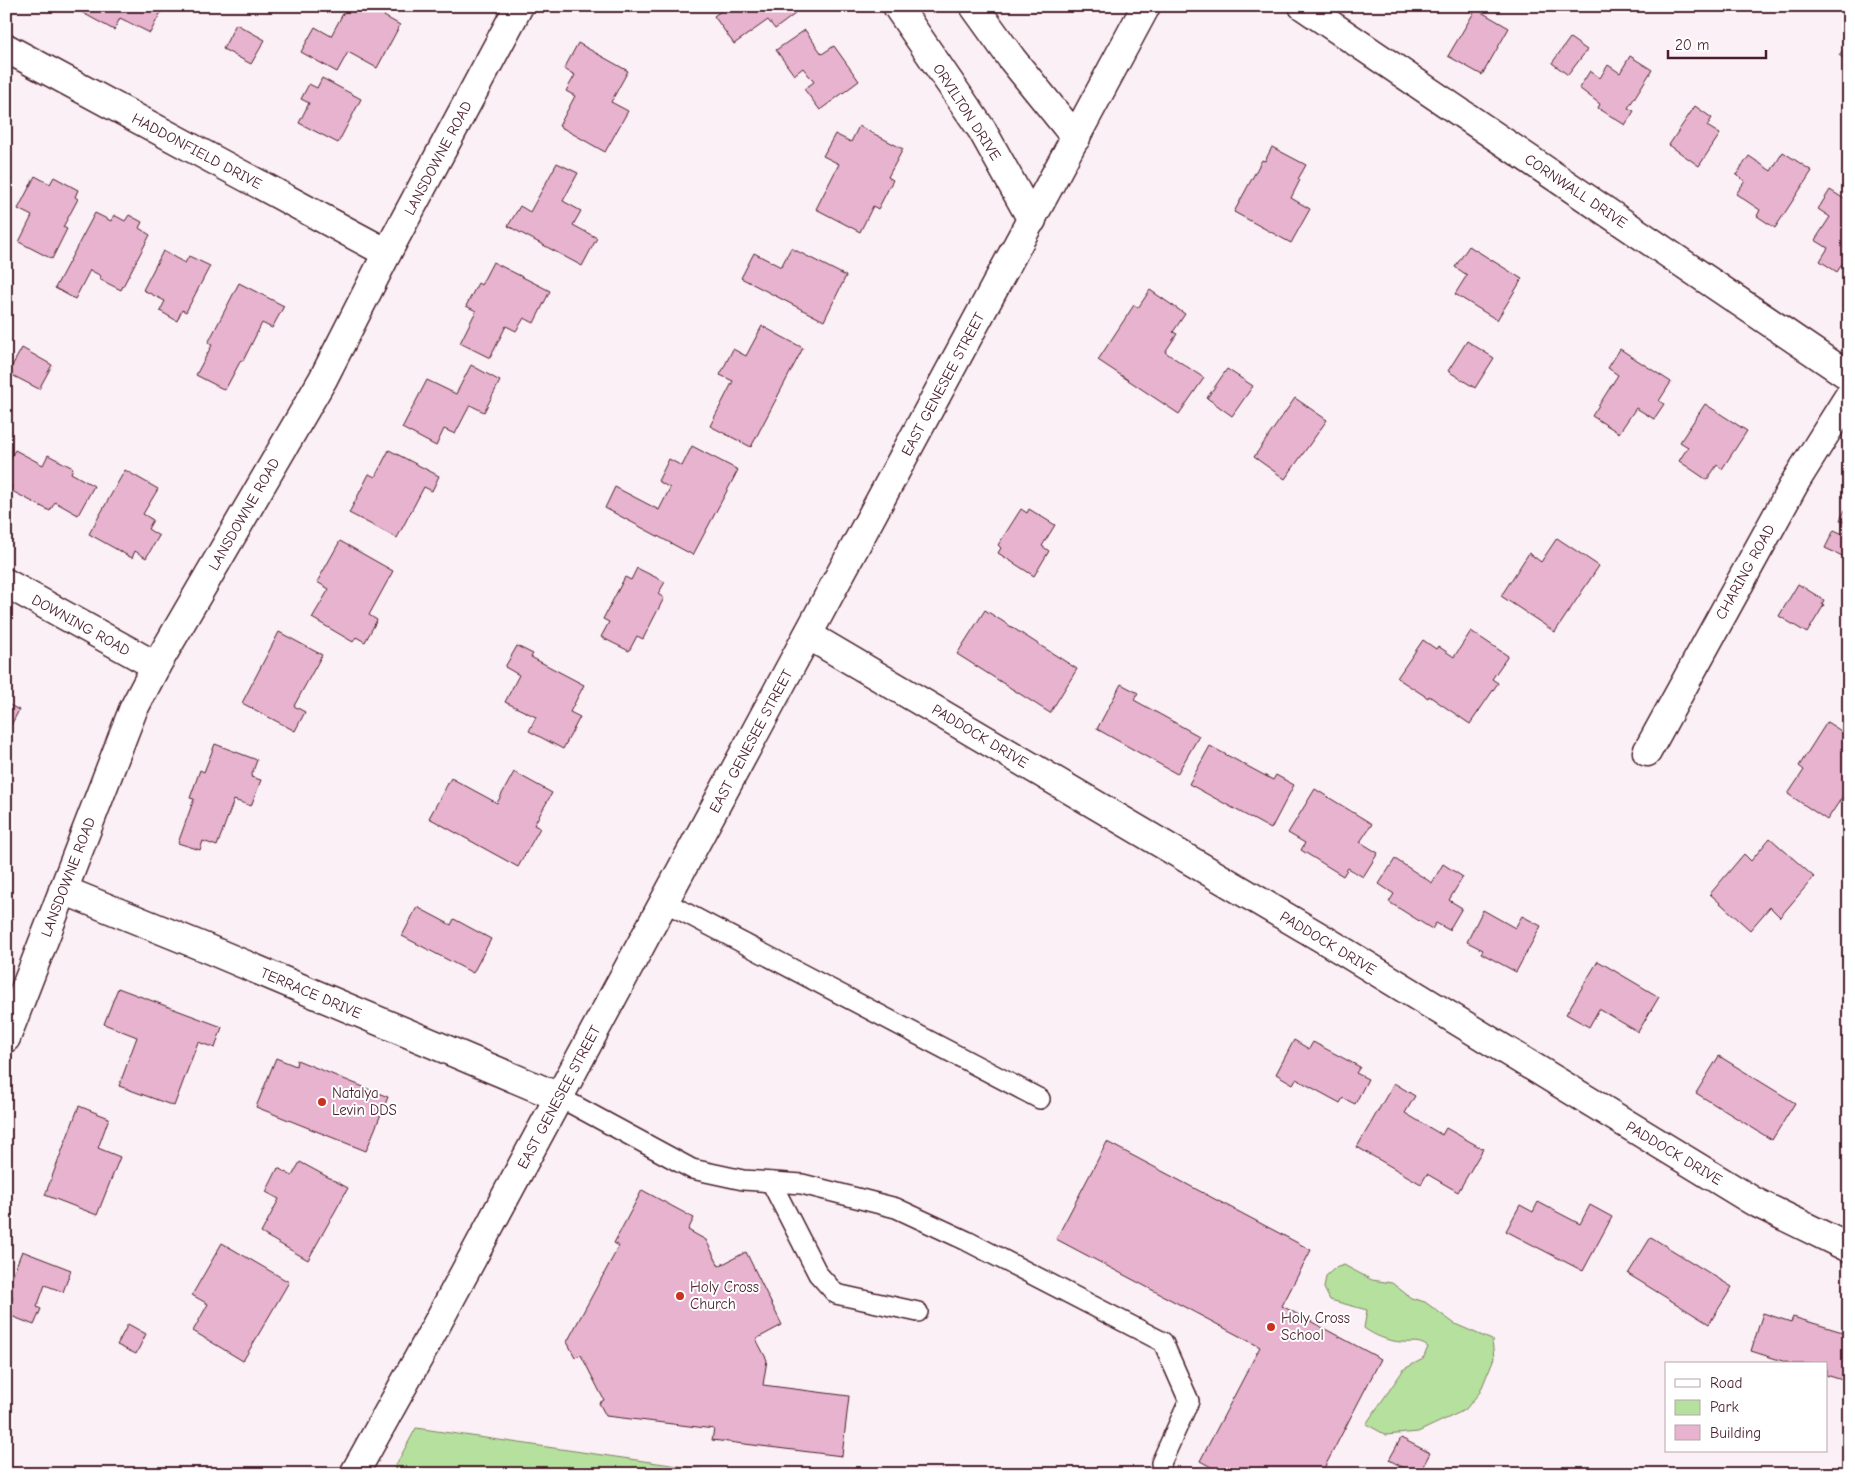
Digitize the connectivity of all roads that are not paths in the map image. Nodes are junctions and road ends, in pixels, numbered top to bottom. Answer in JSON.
{"nodes":[{"id":1,"x":519,"y":6,"type":"edge"},
{"id":2,"x":896,"y":6,"type":"edge"},
{"id":3,"x":974,"y":6,"type":"edge"},
{"id":4,"x":1146,"y":6,"type":"edge"},
{"id":5,"x":1303,"y":6,"type":"edge"},
{"id":6,"x":6,"y":48,"type":"edge"},
{"id":7,"x":1076,"y":138,"type":"junction"},
{"id":8,"x":1032,"y":220,"type":"junction"},
{"id":9,"x":387,"y":253,"type":"junction"},
{"id":10,"x":1849,"y":376,"type":"edge"},
{"id":11,"x":1849,"y":396,"type":"edge"},
{"id":12,"x":6,"y":583,"type":"edge"},
{"id":13,"x":808,"y":635,"type":"junction"},
{"id":14,"x":156,"y":666,"type":"junction"},
{"id":15,"x":1647,"y":752,"type":"dead end"},
{"id":16,"x":63,"y":890,"type":"junction"},
{"id":17,"x":665,"y":902,"type":"junction"},
{"id":18,"x":6,"y":1038,"type":"edge"},
{"id":19,"x":559,"y":1097,"type":"junction"},
{"id":20,"x":1040,"y":1099,"type":"dead end"},
{"id":21,"x":771,"y":1182,"type":"junction"},
{"id":22,"x":1849,"y":1248,"type":"edge"},
{"id":23,"x":918,"y":1312,"type":"dead end"},
{"id":24,"x":1161,"y":1463,"type":"dead end"},
{"id":25,"x":354,"y":1474,"type":"edge"}],
"edges":[{"from":1,"to":9,"type":"street","name":"LANSDOWNE ROAD"},
{"from":2,"to":8,"type":"street","name":"ORVILTON DRIVE"},
{"from":3,"to":7,"type":"street"},
{"from":4,"to":7,"type":"street","name":"EAST GENESEE STREET"},
{"from":5,"to":10,"type":"street","name":"CORNWALL DRIVE"},
{"from":6,"to":9,"type":"street","name":"HADDONFIELD DRIVE"},
{"from":7,"to":8,"type":"street","name":"EAST GENESEE STREET"},
{"from":8,"to":13,"type":"street","name":"EAST GENESEE STREET"},
{"from":9,"to":14,"type":"street","name":"LANSDOWNE ROAD"},
{"from":11,"to":15,"type":"street","name":"CHARING ROAD"},
{"from":12,"to":14,"type":"street","name":"DOWNING ROAD"},
{"from":13,"to":17,"type":"street","name":"EAST GENESEE STREET"},
{"from":13,"to":22,"type":"street","name":"PADDOCK DRIVE"},
{"from":14,"to":16,"type":"street","name":"LANSDOWNE ROAD"},
{"from":16,"to":18,"type":"street","name":"LANSDOWNE ROAD"},
{"from":16,"to":19,"type":"street","name":"TERRACE DRIVE"},
{"from":17,"to":19,"type":"street","name":"EAST GENESEE STREET"},
{"from":17,"to":20,"type":"lane"},
{"from":19,"to":21,"type":"lane"},
{"from":19,"to":25,"type":"street","name":"EAST GENESEE STREET"},
{"from":21,"to":23,"type":"lane"},
{"from":21,"to":24,"type":"lane"}]}
